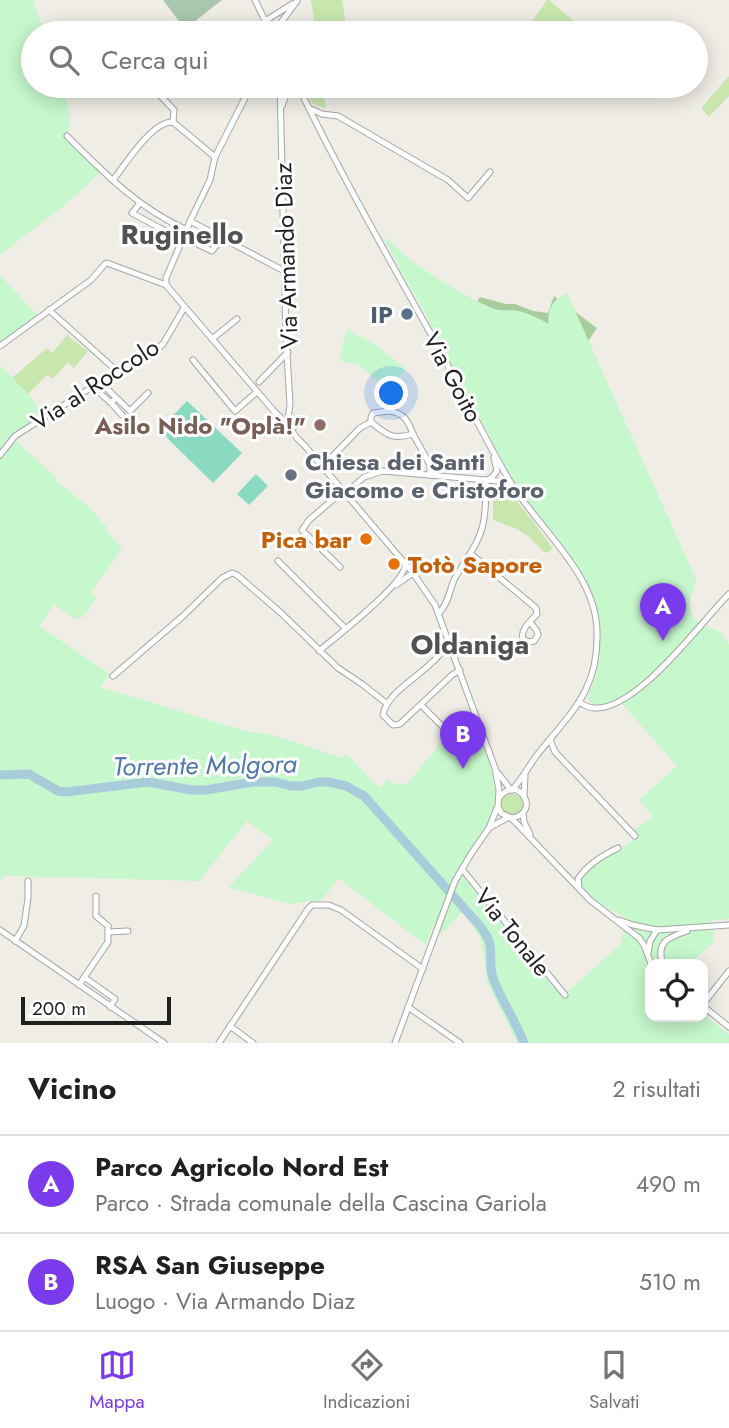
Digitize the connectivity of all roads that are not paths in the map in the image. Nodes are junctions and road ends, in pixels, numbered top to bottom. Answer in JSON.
{"nodes":[{"id":1,"x":255,"y":0,"type":"edge"},
{"id":2,"x":298,"y":1,"type":"edge"},
{"id":3,"x":276,"y":15,"type":"junction"},
{"id":4,"x":265,"y":21,"type":"joint"},
{"id":5,"x":279,"y":21,"type":"edge"},
{"id":6,"x":283,"y":21,"type":"edge"},
{"id":7,"x":162,"y":98,"type":"edge"},
{"id":8,"x":245,"y":98,"type":"edge"},
{"id":9,"x":285,"y":98,"type":"edge"},
{"id":10,"x":304,"y":98,"type":"edge"},
{"id":11,"x":308,"y":107,"type":"junction"},
{"id":12,"x":334,"y":116,"type":"junction"},
{"id":13,"x":173,"y":122,"type":"junction"},
{"id":14,"x":320,"y":132,"type":"junction"},
{"id":15,"x":67,"y":135,"type":"dead end"},
{"id":16,"x":215,"y":157,"type":"junction"},
{"id":17,"x":490,"y":172,"type":"dead end"},
{"id":18,"x":113,"y":180,"type":"junction"},
{"id":19,"x":139,"y":203,"type":"junction"},
{"id":20,"x":190,"y":221,"type":"junction"},
{"id":21,"x":187,"y":230,"type":"junction"},
{"id":22,"x":222,"y":238,"type":"junction"},
{"id":23,"x":183,"y":239,"type":"junction"},
{"id":24,"x":286,"y":272,"type":"junction"},
{"id":25,"x":166,"y":285,"type":"junction"},
{"id":26,"x":184,"y":308,"type":"junction"},
{"id":27,"x":49,"y":310,"type":"junction"},
{"id":28,"x":237,"y":319,"type":"dead end"},
{"id":29,"x":212,"y":339,"type":"junction"},
{"id":30,"x":0,"y":346,"type":"edge"},
{"id":31,"x":288,"y":352,"type":"junction"},
{"id":32,"x":193,"y":360,"type":"dead end"},
{"id":33,"x":118,"y":372,"type":"junction"},
{"id":34,"x":100,"y":382,"type":"junction"},
{"id":35,"x":259,"y":382,"type":"dead end"},
{"id":36,"x":257,"y":392,"type":"junction"},
{"id":37,"x":148,"y":393,"type":"dead end"},
{"id":38,"x":101,"y":394,"type":"dead end"},
{"id":39,"x":116,"y":398,"type":"junction"},
{"id":40,"x":111,"y":403,"type":"junction"},
{"id":41,"x":130,"y":411,"type":"junction"},
{"id":42,"x":122,"y":415,"type":"dead end"},
{"id":43,"x":137,"y":417,"type":"dead end"},
{"id":44,"x":291,"y":421,"type":"junction"},
{"id":45,"x":372,"y":422,"type":"junction"},
{"id":46,"x":413,"y":434,"type":"junction"},
{"id":47,"x":492,"y":452,"type":"junction"},
{"id":48,"x":0,"y":455,"type":"edge"},
{"id":49,"x":322,"y":467,"type":"junction"},
{"id":50,"x":430,"y":475,"type":"junction"},
{"id":51,"x":486,"y":480,"type":"junction"},
{"id":52,"x":512,"y":486,"type":"junction"},
{"id":53,"x":344,"y":492,"type":"junction"},
{"id":54,"x":471,"y":554,"type":"junction"},
{"id":55,"x":278,"y":561,"type":"dead end"},
{"id":56,"x":405,"y":564,"type":"junction"},
{"id":57,"x":340,"y":567,"type":"dead end"},
{"id":58,"x":413,"y":573,"type":"junction"},
{"id":59,"x":393,"y":586,"type":"junction"},
{"id":60,"x":729,"y":594,"type":"edge"},
{"id":61,"x":439,"y":613,"type":"junction"},
{"id":62,"x":530,"y":622,"type":"dead end"},
{"id":63,"x":345,"y":628,"type":"junction"},
{"id":64,"x":449,"y":639,"type":"junction"},
{"id":65,"x":319,"y":651,"type":"junction"},
{"id":66,"x":455,"y":657,"type":"junction"},
{"id":67,"x":436,"y":659,"type":"junction"},
{"id":68,"x":460,"y":670,"type":"junction"},
{"id":69,"x":113,"y":676,"type":"dead end"},
{"id":70,"x":579,"y":702,"type":"junction"},
{"id":71,"x":386,"y":703,"type":"junction"},
{"id":72,"x":422,"y":705,"type":"junction"},
{"id":73,"x":442,"y":726,"type":"dead end"},
{"id":74,"x":550,"y":740,"type":"junction"},
{"id":75,"x":541,"y":750,"type":"junction"},
{"id":76,"x":555,"y":752,"type":"junction"},
{"id":77,"x":495,"y":768,"type":"junction"},
{"id":78,"x":527,"y":771,"type":"junction"},
{"id":79,"x":512,"y":790,"type":"junction"},
{"id":80,"x":524,"y":797,"type":"junction"},
{"id":81,"x":498,"y":802,"type":"junction"},
{"id":82,"x":523,"y":813,"type":"junction"},
{"id":83,"x":509,"y":818,"type":"junction"},
{"id":84,"x":489,"y":828,"type":"junction"},
{"id":85,"x":635,"y":836,"type":"dead end"},
{"id":86,"x":536,"y":842,"type":"junction"},
{"id":87,"x":618,"y":848,"type":"dead end"},
{"id":88,"x":462,"y":869,"type":"junction"},
{"id":89,"x":583,"y":872,"type":"junction"},
{"id":90,"x":565,"y":873,"type":"junction"},
{"id":91,"x":29,"y":881,"type":"dead end"},
{"id":92,"x":580,"y":889,"type":"junction"},
{"id":93,"x":96,"y":897,"type":"dead end"},
{"id":94,"x":610,"y":915,"type":"junction"},
{"id":95,"x":729,"y":925,"type":"edge"},
{"id":96,"x":699,"y":927,"type":"junction"},
{"id":97,"x":0,"y":930,"type":"edge"},
{"id":98,"x":657,"y":930,"type":"junction"},
{"id":99,"x":128,"y":931,"type":"dead end"},
{"id":100,"x":108,"y":932,"type":"junction"},
{"id":101,"x":15,"y":941,"type":"junction"},
{"id":102,"x":648,"y":956,"type":"junction"},
{"id":103,"x":649,"y":959,"type":"edge"},
{"id":104,"x":662,"y":959,"type":"edge"},
{"id":105,"x":423,"y":969,"type":"junction"},
{"id":106,"x":729,"y":971,"type":"edge"},
{"id":107,"x":84,"y":978,"type":"junction"},
{"id":108,"x":79,"y":985,"type":"junction"},
{"id":109,"x":565,"y":995,"type":"dead end"},
{"id":110,"x":708,"y":998,"type":"edge"},
{"id":111,"x":110,"y":1007,"type":"junction"},
{"id":112,"x":408,"y":1007,"type":"junction"},
{"id":113,"x":708,"y":1009,"type":"edge"},
{"id":114,"x":230,"y":1026,"type":"junction"},
{"id":115,"x":729,"y":1027,"type":"edge"},
{"id":116,"x":164,"y":1043,"type":"edge"},
{"id":117,"x":219,"y":1043,"type":"edge"},
{"id":118,"x":253,"y":1043,"type":"edge"},
{"id":119,"x":395,"y":1043,"type":"edge"},
{"id":120,"x":460,"y":1043,"type":"edge"}],
"edges":[{"from":1,"to":4,"type":"street"},
{"from":2,"to":3,"type":"street"},
{"from":2,"to":6,"type":"street"},
{"from":3,"to":4,"type":"street"},
{"from":3,"to":5,"type":"street"},
{"from":7,"to":13,"type":"street"},
{"from":8,"to":16,"type":"street"},
{"from":9,"to":24,"type":"street","name":"Via Armando Diaz"},
{"from":10,"to":11,"type":"street","name":"Via Goito"},
{"from":11,"to":12,"type":"street"},
{"from":11,"to":14,"type":"street","name":"Via Goito"},
{"from":12,"to":14,"type":"street"},
{"from":12,"to":17,"type":"street"},
{"from":13,"to":16,"type":"street"},
{"from":13,"to":18,"type":"street"},
{"from":14,"to":47,"type":"street","name":"Via Goito"},
{"from":15,"to":18,"type":"street"},
{"from":16,"to":20,"type":"street"},
{"from":18,"to":19,"type":"street"},
{"from":19,"to":21,"type":"street"},
{"from":19,"to":23,"type":"street"},
{"from":20,"to":21,"type":"street"},
{"from":20,"to":22,"type":"street"},
{"from":21,"to":23,"type":"street"},
{"from":22,"to":23,"type":"street"},
{"from":22,"to":24,"type":"street"},
{"from":23,"to":25,"type":"street"},
{"from":24,"to":31,"type":"street","name":"Via Armando Diaz"},
{"from":25,"to":26,"type":"street"},
{"from":25,"to":27,"type":"street"},
{"from":26,"to":29,"type":"street"},
{"from":26,"to":33,"type":"street","name":"Via al Roccolo"},
{"from":27,"to":30,"type":"street"},
{"from":27,"to":33,"type":"street"},
{"from":28,"to":29,"type":"street"},
{"from":29,"to":36,"type":"street"},
{"from":31,"to":35,"type":"street"},
{"from":31,"to":44,"type":"street","name":"Via Armando Diaz"},
{"from":32,"to":36,"type":"street"},
{"from":33,"to":34,"type":"street","name":"Via al Roccolo"},
{"from":34,"to":39,"type":"street"},
{"from":34,"to":48,"type":"street","name":"Via al Roccolo"},
{"from":36,"to":44,"type":"street"},
{"from":37,"to":41,"type":"street"},
{"from":38,"to":40,"type":"street"},
{"from":39,"to":40,"type":"street"},
{"from":39,"to":41,"type":"street"},
{"from":40,"to":42,"type":"street"},
{"from":41,"to":43,"type":"street"},
{"from":44,"to":49,"type":"street"},
{"from":45,"to":46,"type":"street"},
{"from":45,"to":46,"type":"street"},
{"from":45,"to":49,"type":"street"},
{"from":46,"to":50,"type":"street"},
{"from":47,"to":51,"type":"street"},
{"from":47,"to":52,"type":"street","name":"Via Goito"},
{"from":49,"to":53,"type":"street"},
{"from":50,"to":51,"type":"street"},
{"from":50,"to":53,"type":"street"},
{"from":51,"to":52,"type":"street"},
{"from":51,"to":54,"type":"street"},
{"from":52,"to":70,"type":"street","name":"Via Goito"},
{"from":53,"to":56,"type":"street"},
{"from":53,"to":57,"type":"street"},
{"from":54,"to":61,"type":"street"},
{"from":54,"to":62,"type":"street"},
{"from":55,"to":63,"type":"street"},
{"from":56,"to":58,"type":"street"},
{"from":56,"to":59,"type":"street"},
{"from":58,"to":59,"type":"street"},
{"from":58,"to":61,"type":"street"},
{"from":59,"to":63,"type":"street"},
{"from":60,"to":70,"type":"street"},
{"from":61,"to":64,"type":"street"},
{"from":63,"to":65,"type":"street"},
{"from":64,"to":66,"type":"street"},
{"from":64,"to":67,"type":"street"},
{"from":65,"to":69,"type":"street"},
{"from":65,"to":71,"type":"street"},
{"from":66,"to":67,"type":"street"},
{"from":66,"to":68,"type":"street"},
{"from":67,"to":71,"type":"street"},
{"from":68,"to":72,"type":"street"},
{"from":68,"to":77,"type":"street"},
{"from":70,"to":74,"type":"street","name":"Via Goito"},
{"from":71,"to":72,"type":"street"},
{"from":72,"to":73,"type":"street"},
{"from":74,"to":75,"type":"street","name":"Via Goito"},
{"from":74,"to":76,"type":"street"},
{"from":75,"to":76,"type":"street"},
{"from":75,"to":78,"type":"street","name":"Via Goito"},
{"from":76,"to":85,"type":"street"},
{"from":77,"to":79,"type":"street"},
{"from":77,"to":81,"type":"street"},
{"from":78,"to":79,"type":"street","name":"Via Goito"},
{"from":78,"to":80,"type":"street","name":"Via Goito"},
{"from":79,"to":80,"type":"street"},
{"from":79,"to":81,"type":"street"},
{"from":80,"to":82,"type":"street"},
{"from":81,"to":83,"type":"street"},
{"from":81,"to":84,"type":"street"},
{"from":82,"to":83,"type":"street"},
{"from":82,"to":86,"type":"street"},
{"from":83,"to":84,"type":"street"},
{"from":83,"to":86,"type":"street"},
{"from":84,"to":88,"type":"street"},
{"from":86,"to":90,"type":"street"},
{"from":87,"to":89,"type":"street"},
{"from":88,"to":105,"type":"street"},
{"from":88,"to":109,"type":"street","name":"Via Tonale"},
{"from":89,"to":90,"type":"street"},
{"from":89,"to":92,"type":"street"},
{"from":90,"to":92,"type":"street"},
{"from":91,"to":101,"type":"street"},
{"from":92,"to":94,"type":"street"},
{"from":93,"to":100,"type":"street"},
{"from":94,"to":98,"type":"street"},
{"from":94,"to":102,"type":"street"},
{"from":95,"to":96,"type":"street"},
{"from":96,"to":98,"type":"street"},
{"from":96,"to":104,"type":"street"},
{"from":97,"to":101,"type":"street"},
{"from":98,"to":102,"type":"street"},
{"from":99,"to":100,"type":"street"},
{"from":100,"to":107,"type":"street"},
{"from":101,"to":108,"type":"street"},
{"from":102,"to":103,"type":"street"},
{"from":105,"to":112,"type":"street"},
{"from":105,"to":114,"type":"street"},
{"from":106,"to":110,"type":"street"},
{"from":107,"to":108,"type":"street"},
{"from":107,"to":111,"type":"street"},
{"from":108,"to":111,"type":"street"},
{"from":111,"to":116,"type":"street"},
{"from":112,"to":119,"type":"street"},
{"from":112,"to":120,"type":"street"},
{"from":113,"to":115,"type":"street"},
{"from":114,"to":117,"type":"street"},
{"from":114,"to":118,"type":"street"}]}
